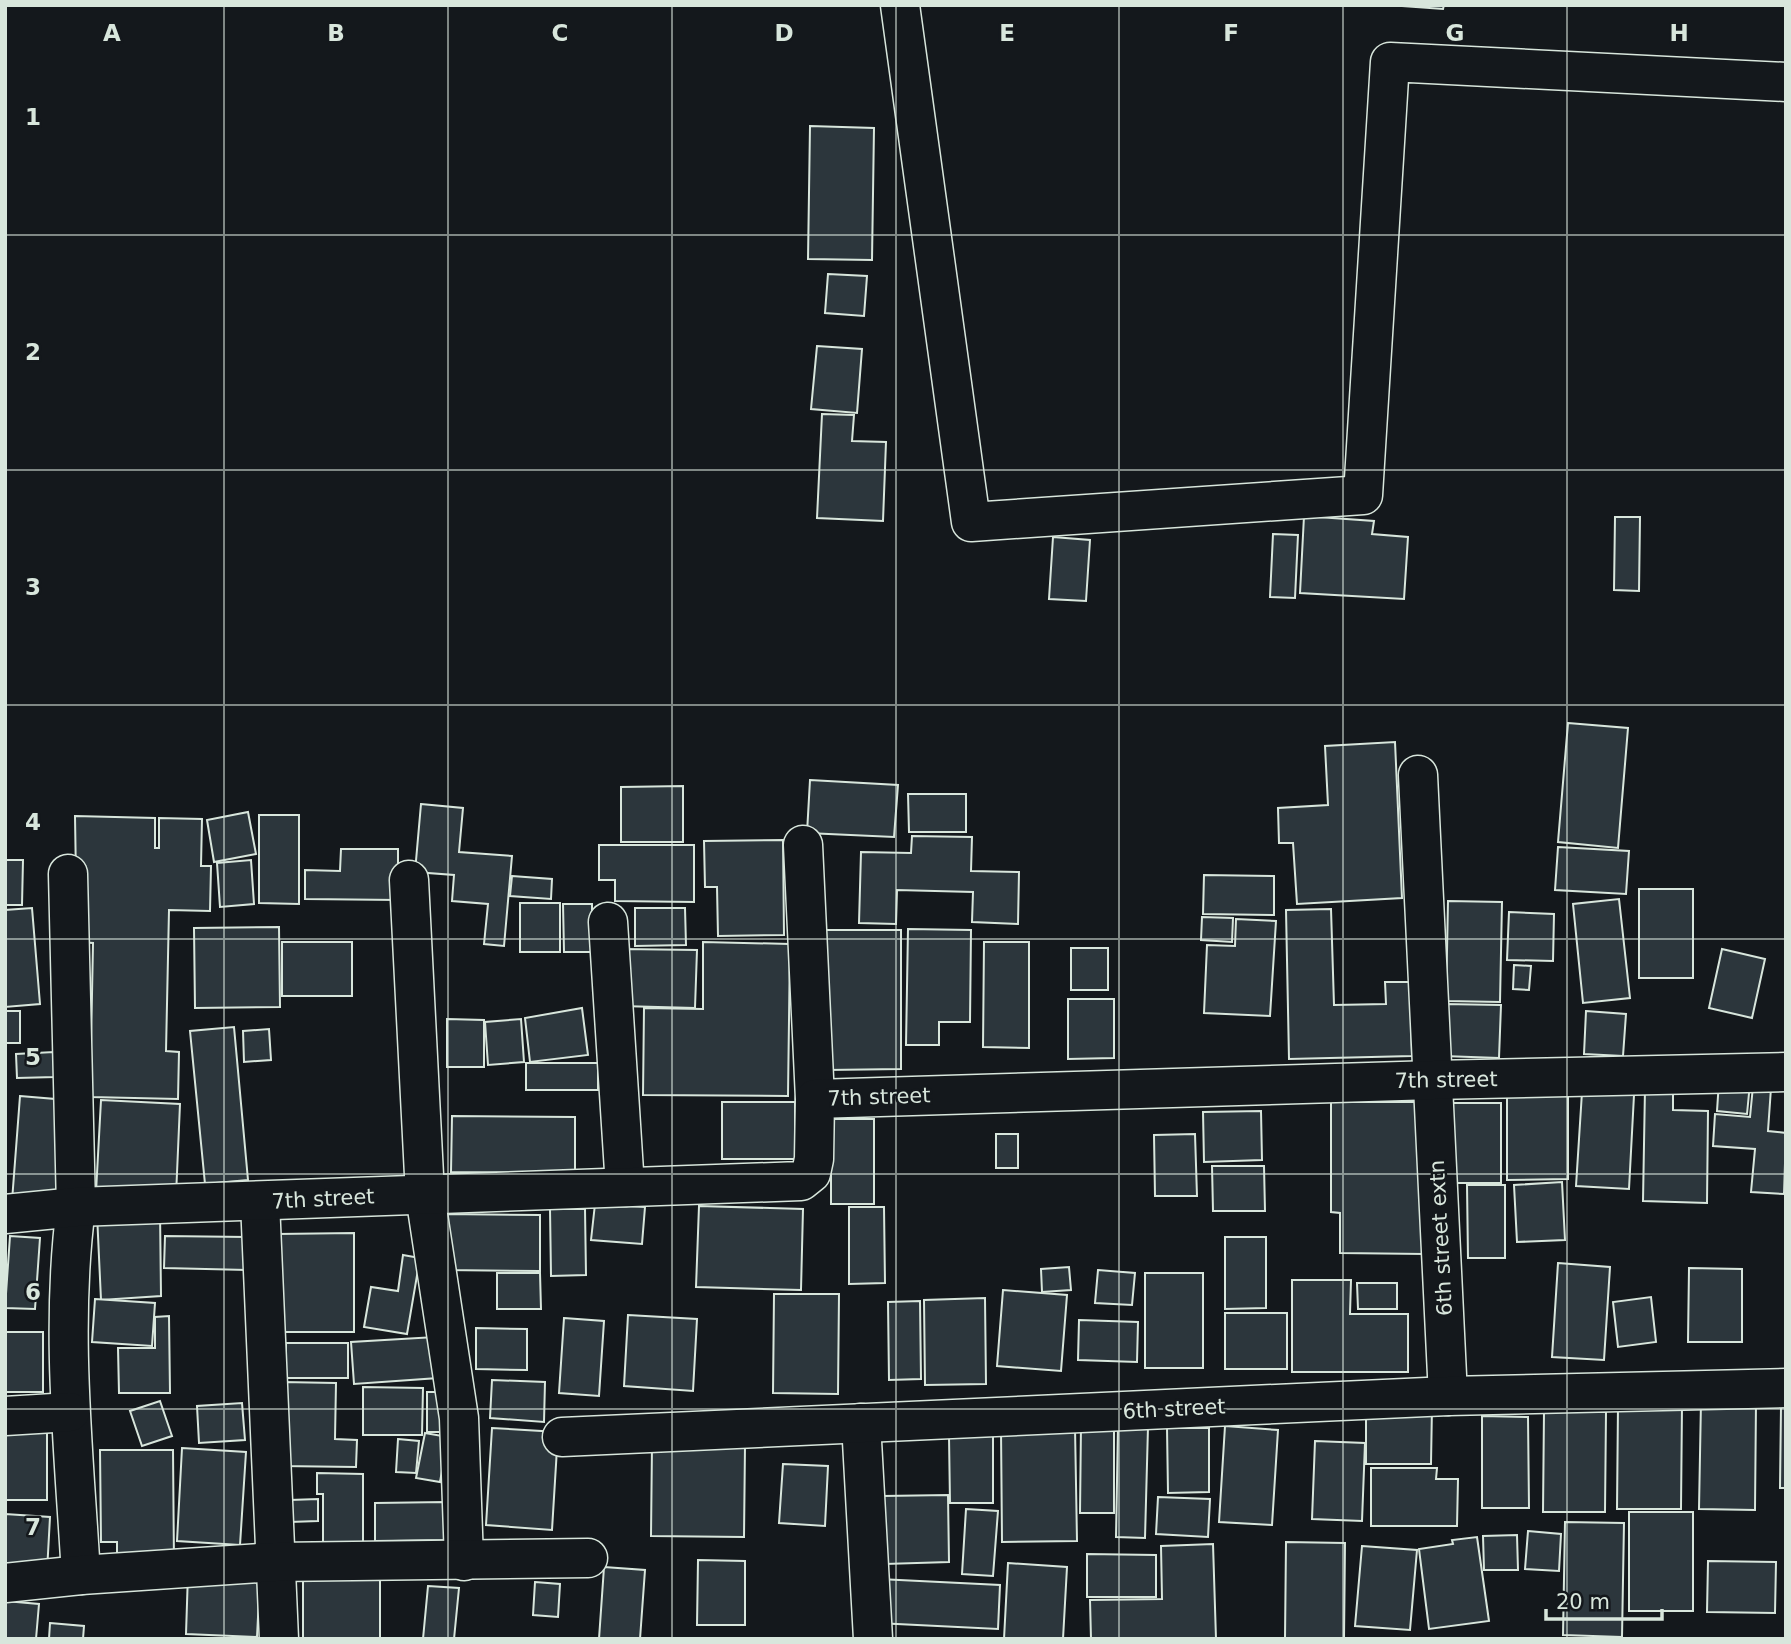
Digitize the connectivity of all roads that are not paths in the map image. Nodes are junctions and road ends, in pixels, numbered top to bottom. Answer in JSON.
{"nodes":[{"id":1,"x":900,"y":5,"type":"edge"},
{"id":2,"x":1786,"y":82,"type":"edge"},
{"id":3,"x":1418,"y":775,"type":"dead end"},
{"id":4,"x":803,"y":845,"type":"dead end"},
{"id":5,"x":68,"y":874,"type":"dead end"},
{"id":6,"x":409,"y":880,"type":"dead end"},
{"id":7,"x":608,"y":922,"type":"dead end"},
{"id":8,"x":1786,"y":1072,"type":"edge"},
{"id":9,"x":1434,"y":1080,"type":"junction"},
{"id":10,"x":815,"y":1099,"type":"junction"},
{"id":11,"x":625,"y":1186,"type":"junction"},
{"id":12,"x":425,"y":1195,"type":"junction"},
{"id":13,"x":260,"y":1202,"type":"junction"},
{"id":14,"x":76,"y":1207,"type":"junction"},
{"id":15,"x":5,"y":1214,"type":"edge"},
{"id":16,"x":1786,"y":1388,"type":"edge"},
{"id":17,"x":1448,"y":1396,"type":"junction"},
{"id":18,"x":70,"y":1412,"type":"junction"},
{"id":19,"x":5,"y":1416,"type":"edge"},
{"id":20,"x":861,"y":1423,"type":"junction"},
{"id":21,"x":562,"y":1437,"type":"dead end"},
{"id":22,"x":588,"y":1558,"type":"dead end"},
{"id":23,"x":464,"y":1561,"type":"junction"},
{"id":24,"x":275,"y":1562,"type":"junction"},
{"id":25,"x":81,"y":1575,"type":"junction"},
{"id":26,"x":5,"y":1583,"type":"edge"},
{"id":27,"x":279,"y":1639,"type":"edge"},
{"id":28,"x":873,"y":1639,"type":"edge"}],
"edges":[{"from":1,"to":2,"type":"street"},
{"from":3,"to":9,"type":"street","name":"6th street extn"},
{"from":4,"to":10,"type":"street"},
{"from":5,"to":14,"type":"street"},
{"from":6,"to":12,"type":"street"},
{"from":7,"to":11,"type":"street"},
{"from":8,"to":9,"type":"street","name":"7th street"},
{"from":9,"to":10,"type":"street","name":"7th street"},
{"from":9,"to":17,"type":"street","name":"6th street extn"},
{"from":10,"to":11,"type":"street","name":"7th street"},
{"from":11,"to":12,"type":"street","name":"7th street"},
{"from":12,"to":13,"type":"street","name":"7th street"},
{"from":12,"to":23,"type":"street"},
{"from":13,"to":14,"type":"street","name":"7th street"},
{"from":13,"to":24,"type":"street"},
{"from":14,"to":15,"type":"street","name":"7th street"},
{"from":14,"to":18,"type":"street"},
{"from":16,"to":17,"type":"street","name":"6th street"},
{"from":17,"to":20,"type":"street","name":"6th street"},
{"from":18,"to":19,"type":"street"},
{"from":18,"to":25,"type":"street"},
{"from":20,"to":21,"type":"street","name":"6th street"},
{"from":20,"to":28,"type":"street"},
{"from":22,"to":23,"type":"street"},
{"from":23,"to":24,"type":"street"},
{"from":24,"to":25,"type":"street"},
{"from":24,"to":27,"type":"street"},
{"from":25,"to":26,"type":"street"}]}
